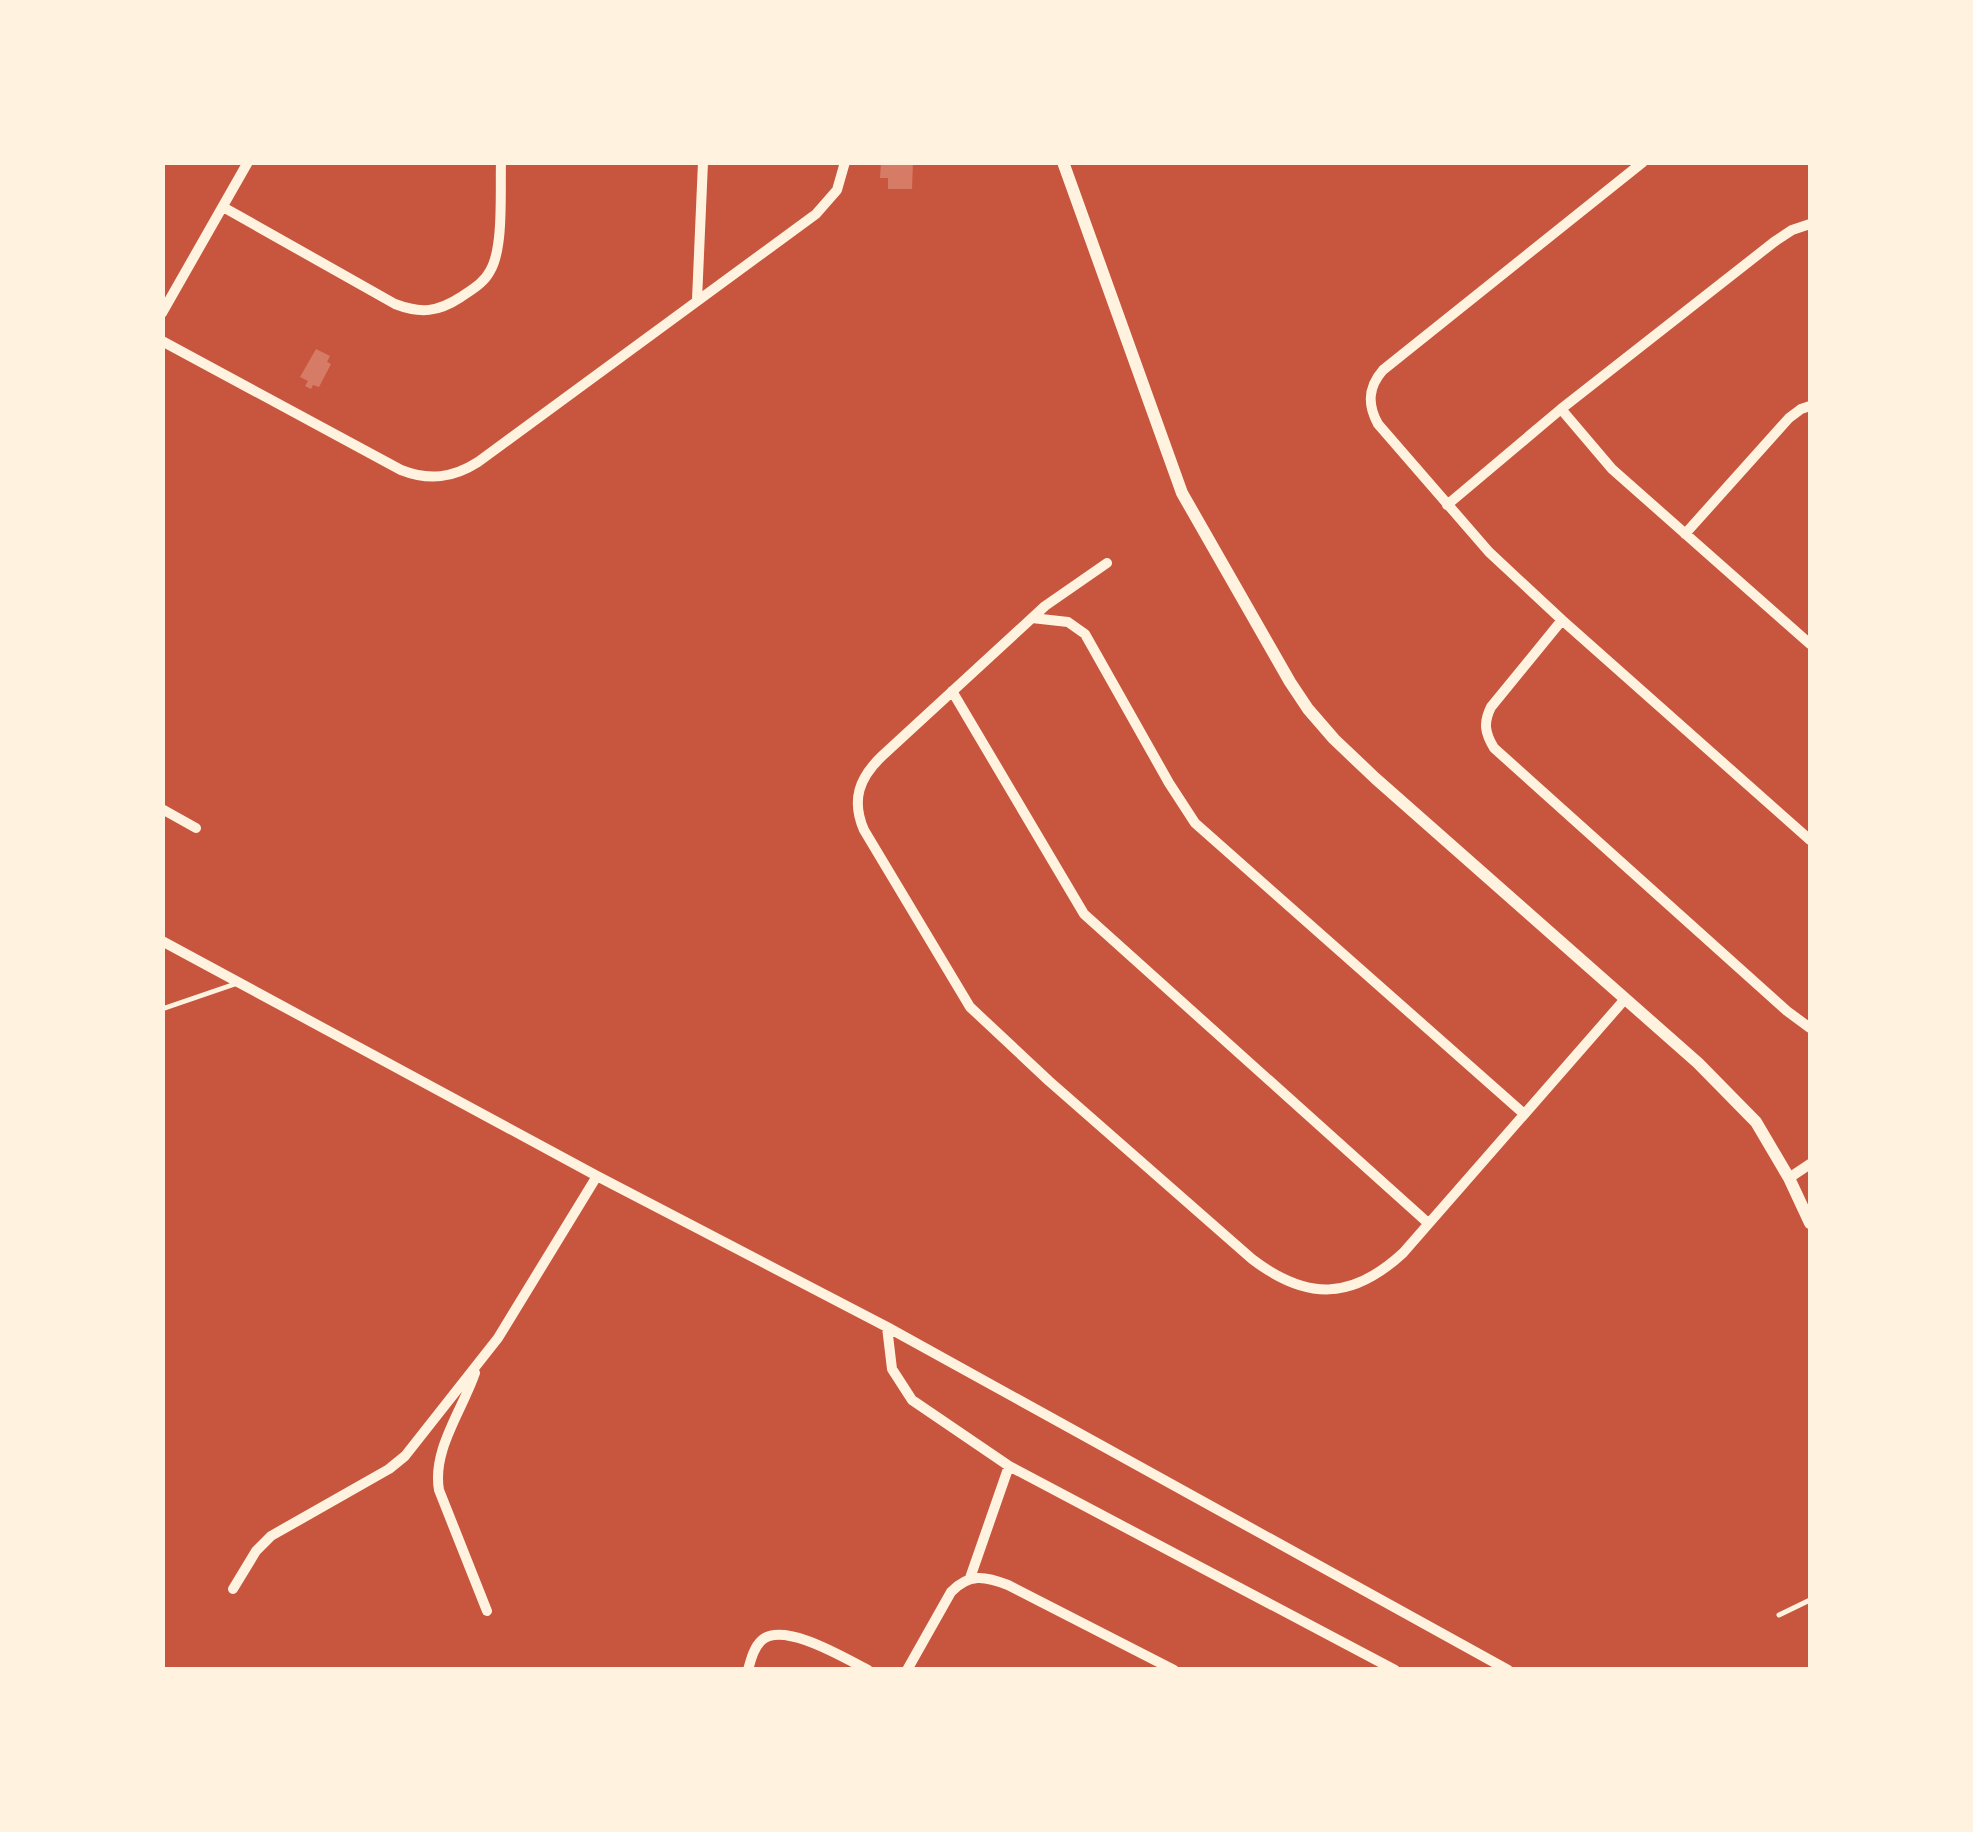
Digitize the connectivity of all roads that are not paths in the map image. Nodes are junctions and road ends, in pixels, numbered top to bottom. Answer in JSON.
{"nodes":[{"id":1,"x":248,"y":162,"type":"edge"},
{"id":2,"x":501,"y":162,"type":"edge"},
{"id":3,"x":703,"y":162,"type":"edge"},
{"id":4,"x":846,"y":162,"type":"edge"},
{"id":5,"x":1063,"y":162,"type":"edge"},
{"id":6,"x":1642,"y":162,"type":"edge"},
{"id":7,"x":223,"y":207,"type":"junction"},
{"id":8,"x":1810,"y":224,"type":"edge"},
{"id":9,"x":696,"y":300,"type":"junction"},
{"id":10,"x":162,"y":313,"type":"edge"},
{"id":11,"x":162,"y":341,"type":"edge"},
{"id":12,"x":1810,"y":406,"type":"edge"},
{"id":13,"x":1561,"y":409,"type":"junction"},
{"id":14,"x":1447,"y":505,"type":"junction"},
{"id":15,"x":1685,"y":534,"type":"junction"},
{"id":16,"x":1108,"y":563,"type":"dead end"},
{"id":17,"x":1032,"y":618,"type":"junction"},
{"id":18,"x":1562,"y":620,"type":"junction"},
{"id":19,"x":1810,"y":644,"type":"edge"},
{"id":20,"x":952,"y":691,"type":"junction"},
{"id":21,"x":162,"y":809,"type":"edge"},
{"id":22,"x":196,"y":828,"type":"dead end"},
{"id":23,"x":1810,"y":840,"type":"edge"},
{"id":24,"x":162,"y":941,"type":"edge"},
{"id":25,"x":240,"y":983,"type":"junction"},
{"id":26,"x":1625,"y":999,"type":"junction"},
{"id":27,"x":162,"y":1009,"type":"edge"},
{"id":28,"x":1810,"y":1028,"type":"edge"},
{"id":29,"x":1523,"y":1113,"type":"junction"},
{"id":30,"x":1810,"y":1164,"type":"edge"},
{"id":31,"x":597,"y":1176,"type":"junction"},
{"id":32,"x":1789,"y":1178,"type":"junction"},
{"id":33,"x":1428,"y":1223,"type":"junction"},
{"id":34,"x":1810,"y":1223,"type":"edge"},
{"id":35,"x":887,"y":1326,"type":"junction"},
{"id":36,"x":477,"y":1365,"type":"junction"},
{"id":37,"x":1008,"y":1466,"type":"junction"},
{"id":38,"x":970,"y":1578,"type":"junction"},
{"id":39,"x":233,"y":1589,"type":"dead end"},
{"id":40,"x":1810,"y":1600,"type":"edge"},
{"id":41,"x":487,"y":1610,"type":"dead end"},
{"id":42,"x":1779,"y":1616,"type":"dead end"},
{"id":43,"x":748,"y":1670,"type":"edge"},
{"id":44,"x":868,"y":1670,"type":"edge"},
{"id":45,"x":908,"y":1670,"type":"edge"},
{"id":46,"x":1174,"y":1670,"type":"edge"},
{"id":47,"x":1395,"y":1670,"type":"edge"},
{"id":48,"x":1508,"y":1670,"type":"edge"}],
"edges":[{"from":1,"to":7,"type":"street"},
{"from":2,"to":7,"type":"street"},
{"from":3,"to":9,"type":"street"},
{"from":4,"to":9,"type":"street"},
{"from":5,"to":26,"type":"street"},
{"from":6,"to":14,"type":"street"},
{"from":7,"to":10,"type":"street"},
{"from":8,"to":13,"type":"street"},
{"from":9,"to":11,"type":"street"},
{"from":12,"to":15,"type":"street"},
{"from":13,"to":14,"type":"street"},
{"from":13,"to":15,"type":"street"},
{"from":14,"to":18,"type":"street"},
{"from":15,"to":19,"type":"street"},
{"from":16,"to":17,"type":"street"},
{"from":17,"to":20,"type":"street"},
{"from":17,"to":29,"type":"street"},
{"from":18,"to":23,"type":"street"},
{"from":18,"to":28,"type":"street"},
{"from":20,"to":33,"type":"street"},
{"from":20,"to":33,"type":"street"},
{"from":21,"to":22,"type":"street"},
{"from":24,"to":25,"type":"street"},
{"from":25,"to":27,"type":"lane"},
{"from":25,"to":31,"type":"street"},
{"from":26,"to":29,"type":"street"},
{"from":26,"to":32,"type":"street"},
{"from":29,"to":33,"type":"street"},
{"from":30,"to":32,"type":"street"},
{"from":31,"to":35,"type":"street"},
{"from":31,"to":36,"type":"street"},
{"from":32,"to":34,"type":"street"},
{"from":35,"to":37,"type":"street"},
{"from":35,"to":48,"type":"street"},
{"from":36,"to":39,"type":"street"},
{"from":36,"to":41,"type":"street"},
{"from":37,"to":38,"type":"street"},
{"from":37,"to":47,"type":"street"},
{"from":38,"to":45,"type":"street"},
{"from":38,"to":46,"type":"street"},
{"from":40,"to":42,"type":"lane"},
{"from":43,"to":44,"type":"street"}]}
